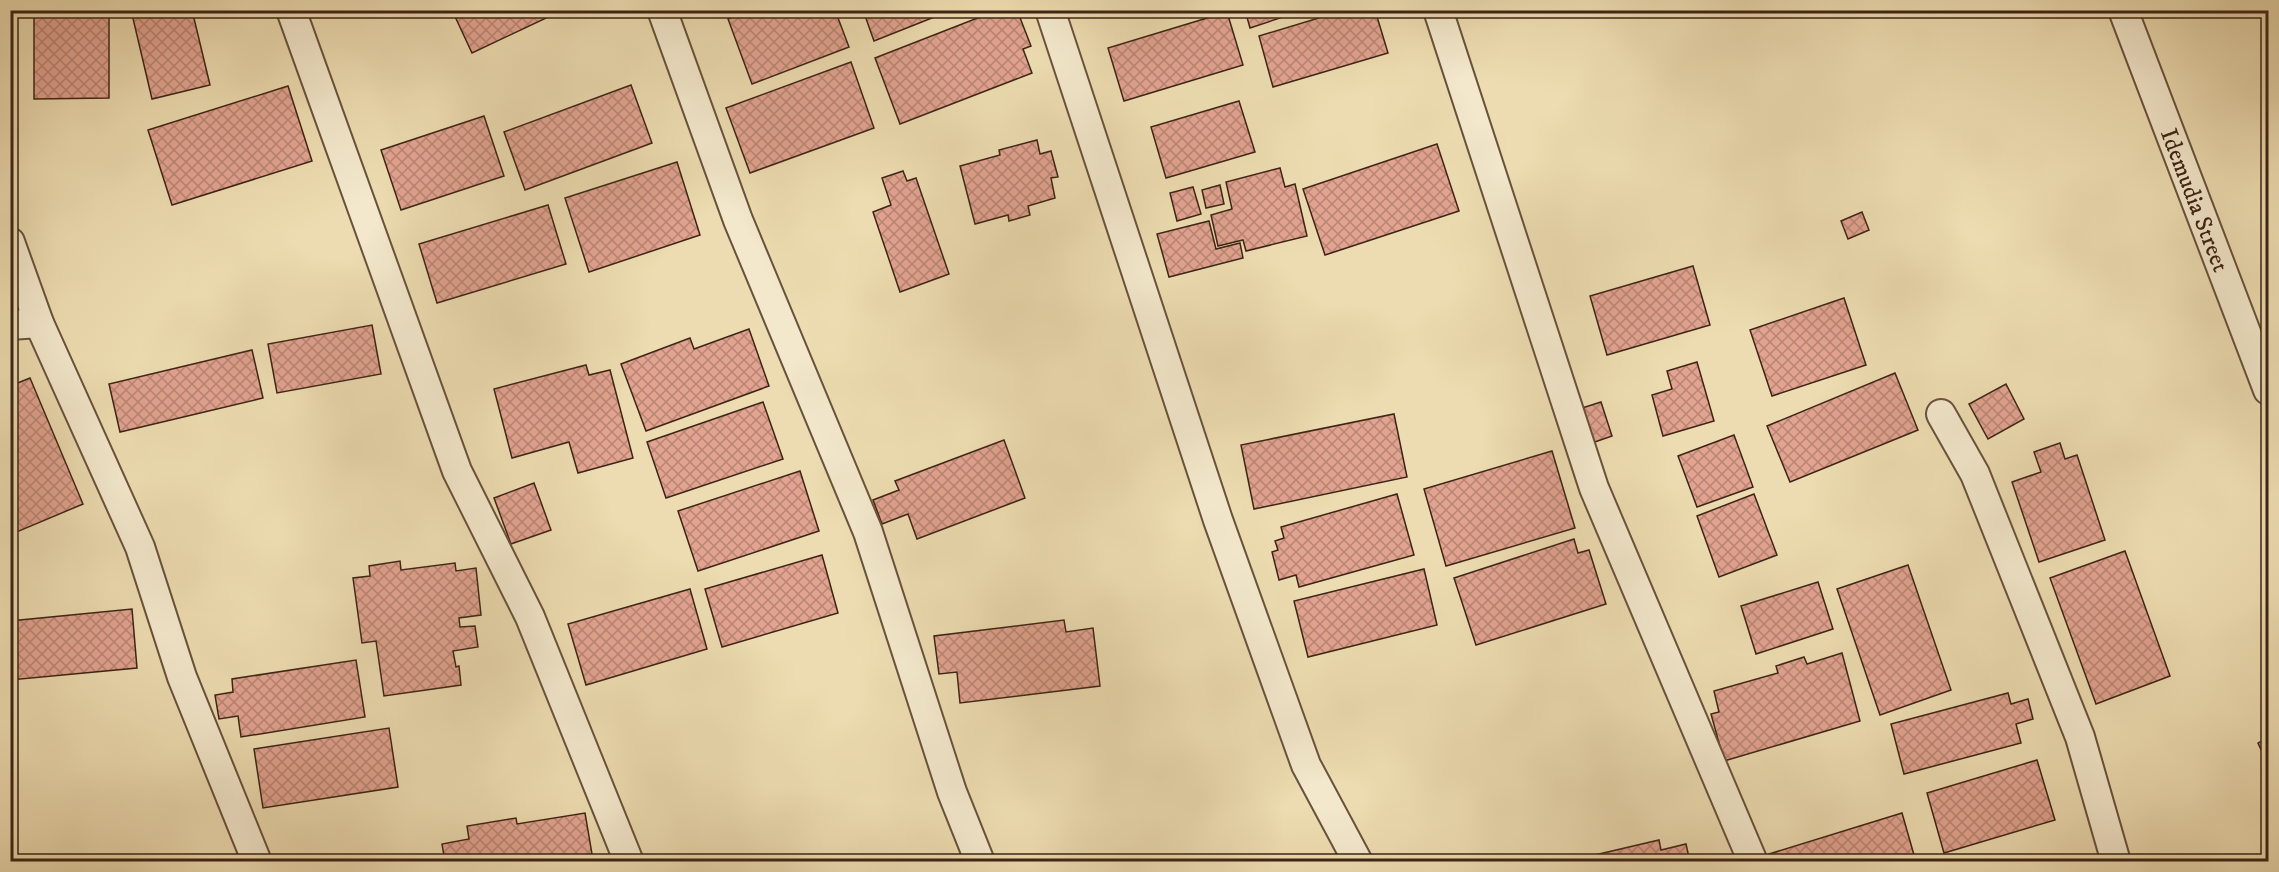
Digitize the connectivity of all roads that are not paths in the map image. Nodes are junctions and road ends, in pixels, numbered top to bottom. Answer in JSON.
{"nodes":[{"id":1,"x":291,"y":10,"type":"edge"},
{"id":2,"x":662,"y":10,"type":"edge"},
{"id":3,"x":1050,"y":10,"type":"edge"},
{"id":4,"x":1438,"y":10,"type":"edge"},
{"id":5,"x":2123,"y":10,"type":"edge"},
{"id":6,"x":10,"y":242,"type":"edge"},
{"id":7,"x":39,"y":323,"type":"junction"},
{"id":8,"x":10,"y":325,"type":"edge"},
{"id":9,"x":2268,"y":390,"type":"edge"},
{"id":10,"x":1941,"y":414,"type":"dead end"},
{"id":11,"x":257,"y":861,"type":"edge"},
{"id":12,"x":629,"y":861,"type":"edge"},
{"id":13,"x":980,"y":861,"type":"edge"},
{"id":14,"x":1358,"y":861,"type":"edge"},
{"id":15,"x":1753,"y":861,"type":"edge"},
{"id":16,"x":2116,"y":861,"type":"edge"}],
"edges":[{"from":1,"to":12,"type":"street"},
{"from":2,"to":13,"type":"street"},
{"from":3,"to":14,"type":"street"},
{"from":4,"to":15,"type":"street"},
{"from":5,"to":9,"type":"street","name":"Idemudia Street"},
{"from":6,"to":7,"type":"street"},
{"from":7,"to":8,"type":"street"},
{"from":7,"to":11,"type":"street"},
{"from":10,"to":16,"type":"street"}]}
